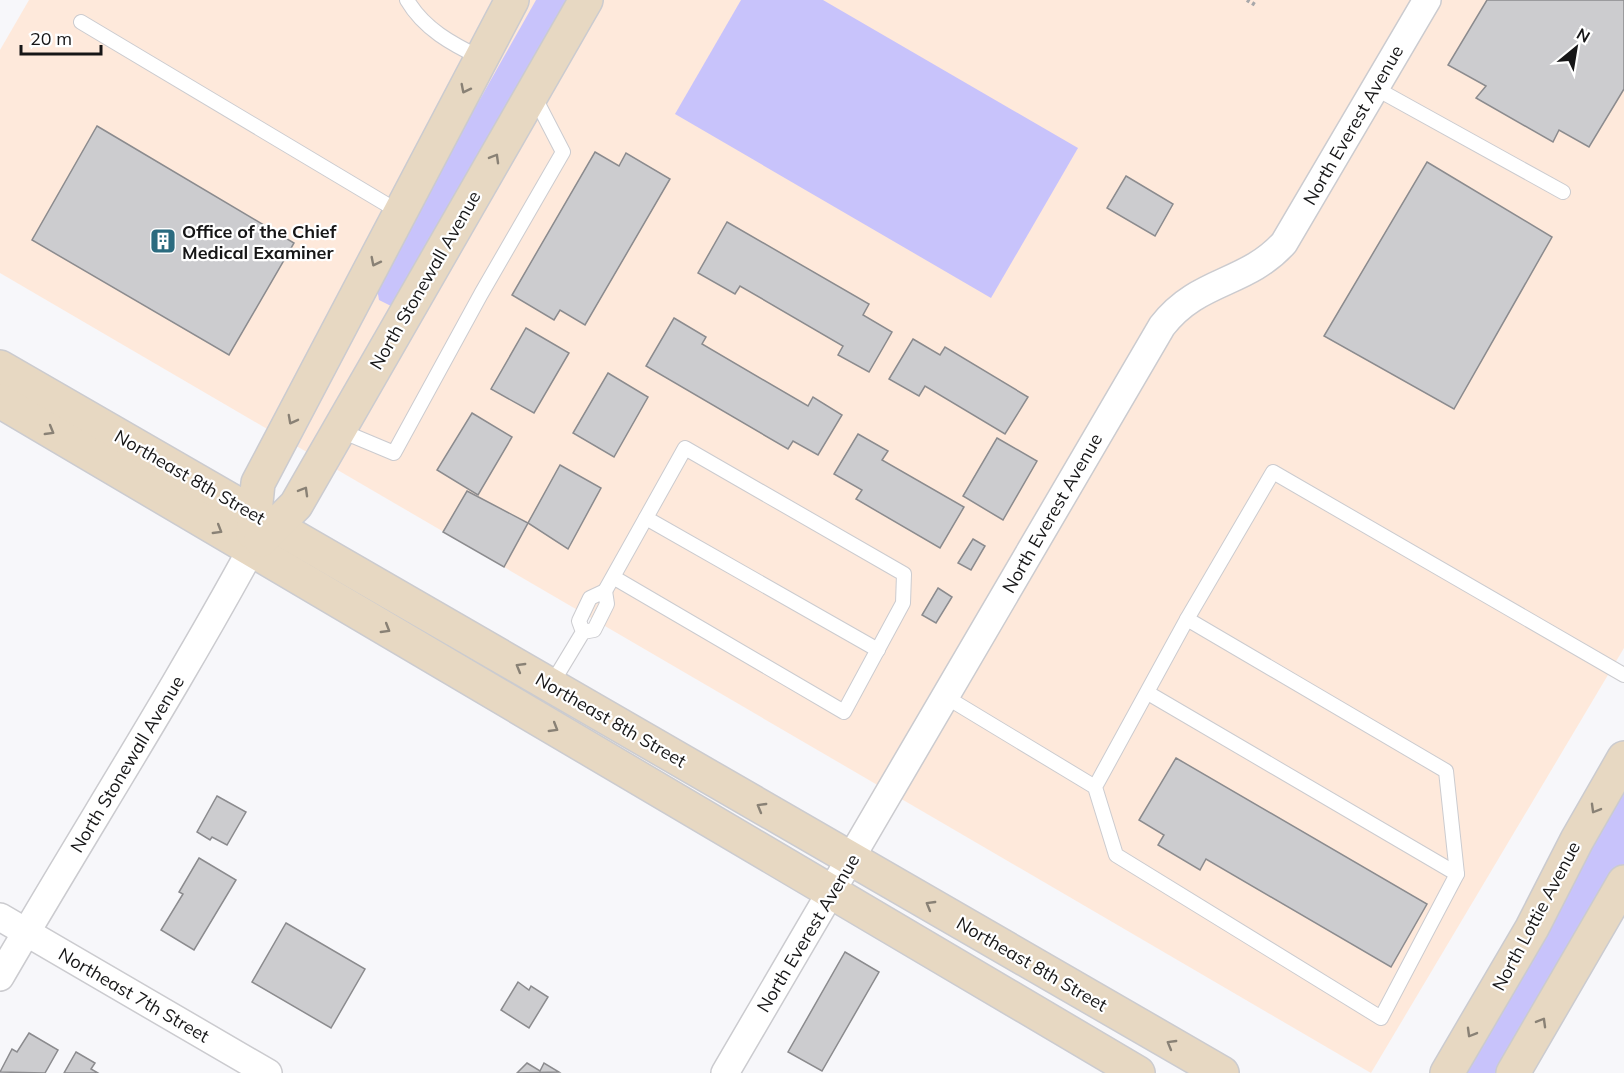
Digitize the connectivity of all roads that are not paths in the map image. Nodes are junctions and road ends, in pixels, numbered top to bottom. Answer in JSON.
{"nodes":[{"id":1,"x":407,"y":0,"type":"edge"},
{"id":2,"x":512,"y":0,"type":"edge"},
{"id":3,"x":585,"y":0,"type":"edge"},
{"id":4,"x":1427,"y":0,"type":"edge"},
{"id":5,"x":81,"y":22,"type":"dead end"},
{"id":6,"x":481,"y":58,"type":"junction"},
{"id":7,"x":1375,"y":88,"type":"junction"},
{"id":8,"x":532,"y":93,"type":"junction"},
{"id":9,"x":1563,"y":192,"type":"dead end"},
{"id":10,"x":401,"y":213,"type":"junction"},
{"id":11,"x":0,"y":367,"type":"edge"},
{"id":12,"x":0,"y":401,"type":"edge"},
{"id":13,"x":339,"y":430,"type":"junction"},
{"id":14,"x":646,"y":518,"type":"junction"},
{"id":15,"x":265,"y":519,"type":"junction"},
{"id":16,"x":251,"y":550,"type":"junction"},
{"id":17,"x":613,"y":577,"type":"junction"},
{"id":18,"x":1187,"y":619,"type":"junction"},
{"id":19,"x":878,"y":650,"type":"junction"},
{"id":20,"x":1624,"y":675,"type":"edge"},
{"id":21,"x":550,"y":685,"type":"junction"},
{"id":22,"x":1148,"y":693,"type":"junction"},
{"id":23,"x":946,"y":697,"type":"junction"},
{"id":24,"x":1624,"y":758,"type":"edge"},
{"id":25,"x":1095,"y":787,"type":"junction"},
{"id":26,"x":851,"y":860,"type":"junction"},
{"id":27,"x":1457,"y":874,"type":"junction"},
{"id":28,"x":1624,"y":882,"type":"edge"},
{"id":29,"x":832,"y":892,"type":"junction"},
{"id":30,"x":0,"y":917,"type":"edge"},
{"id":31,"x":26,"y":932,"type":"junction"},
{"id":32,"x":0,"y":977,"type":"edge"},
{"id":33,"x":268,"y":1073,"type":"edge"},
{"id":34,"x":725,"y":1073,"type":"edge"},
{"id":35,"x":1138,"y":1073,"type":"edge"},
{"id":36,"x":1222,"y":1073,"type":"edge"},
{"id":37,"x":1447,"y":1073,"type":"edge"},
{"id":38,"x":1513,"y":1073,"type":"edge"}],
"edges":[{"from":1,"to":6,"type":"lane"},
{"from":2,"to":6,"type":"main road"},
{"from":3,"to":8,"type":"main road","name":"North Stonewall Avenue"},
{"from":4,"to":7,"type":"street","name":"North Everest Avenue"},
{"from":5,"to":10,"type":"lane"},
{"from":6,"to":10,"type":"main road","one_way":true},
{"from":7,"to":9,"type":"lane"},
{"from":7,"to":23,"type":"street","name":"North Everest Avenue"},
{"from":13,"to":8,"type":"main road","name":"North Stonewall Avenue","one_way":true},
{"from":8,"to":13,"type":"lane"},
{"from":10,"to":15,"type":"main road","one_way":true},
{"from":11,"to":15,"type":"main road","name":"Northeast 8th Street"},
{"from":12,"to":16,"type":"main road","name":"Northeast 8th Street","one_way":true},
{"from":15,"to":13,"type":"main road","name":"North Stonewall Avenue","one_way":true},
{"from":14,"to":17,"type":"lane"},
{"from":14,"to":19,"type":"lane"},
{"from":14,"to":19,"type":"lane"},
{"from":15,"to":16,"type":"main road","name":"North Stonewall Avenue"},
{"from":21,"to":15,"type":"main road","name":"Northeast 8th Street","one_way":true},
{"from":16,"to":29,"type":"main road","name":"Northeast 8th Street","one_way":true},
{"from":16,"to":31,"type":"street","name":"North Stonewall Avenue"},
{"from":17,"to":19,"type":"lane"},
{"from":17,"to":21,"type":"lane"},
{"from":18,"to":20,"type":"lane"},
{"from":18,"to":22,"type":"lane"},
{"from":18,"to":27,"type":"lane"},
{"from":26,"to":21,"type":"main road","name":"Northeast 8th Street","one_way":true},
{"from":22,"to":25,"type":"lane"},
{"from":22,"to":27,"type":"lane"},
{"from":23,"to":25,"type":"lane"},
{"from":23,"to":26,"type":"street","name":"North Everest Avenue"},
{"from":24,"to":37,"type":"main road","name":"North Lottie Avenue","one_way":true},
{"from":25,"to":27,"type":"lane"},
{"from":26,"to":29,"type":"street","name":"North Everest Avenue"},
{"from":36,"to":26,"type":"main road","name":"Northeast 8th Street","one_way":true},
{"from":38,"to":28,"type":"main road","one_way":true},
{"from":29,"to":34,"type":"street","name":"North Everest Avenue"},
{"from":29,"to":35,"type":"main road","name":"Northeast 8th Street"},
{"from":30,"to":31,"type":"street","name":"Northeast 7th Street"},
{"from":31,"to":32,"type":"street","name":"North Stonewall Avenue"},
{"from":31,"to":33,"type":"street","name":"Northeast 7th Street"}]}
